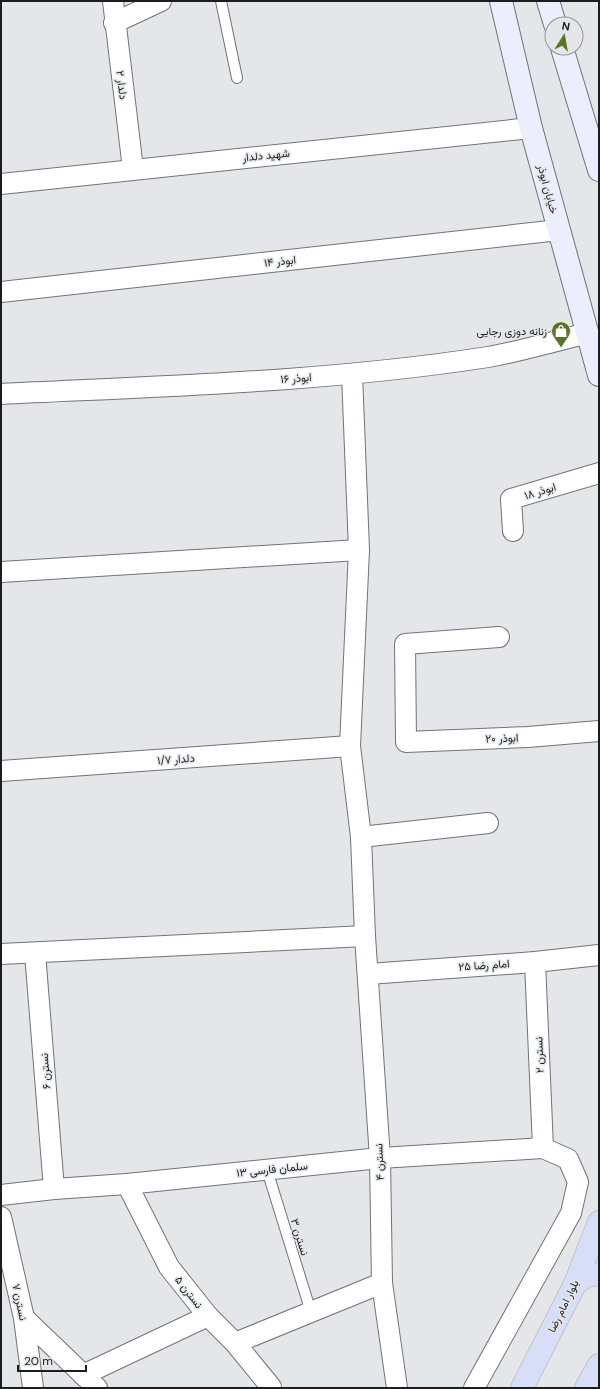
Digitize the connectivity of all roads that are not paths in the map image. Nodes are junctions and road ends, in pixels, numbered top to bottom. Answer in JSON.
{"nodes":[{"id":1,"x":113,"y":1,"type":"edge"},
{"id":2,"x":161,"y":1,"type":"edge"},
{"id":3,"x":220,"y":1,"type":"edge"},
{"id":4,"x":501,"y":1,"type":"edge"},
{"id":5,"x":548,"y":1,"type":"edge"},
{"id":6,"x":553,"y":16,"type":"edge"},
{"id":7,"x":114,"y":23,"type":"junction"},
{"id":8,"x":564,"y":56,"type":"edge"},
{"id":9,"x":237,"y":78,"type":"dead end"},
{"id":10,"x":531,"y":128,"type":"junction"},
{"id":11,"x":132,"y":169,"type":"junction"},
{"id":12,"x":599,"y":170,"type":"edge"},
{"id":13,"x":1,"y":184,"type":"edge"},
{"id":14,"x":559,"y":230,"type":"junction"},
{"id":15,"x":1,"y":292,"type":"edge"},
{"id":16,"x":588,"y":333,"type":"junction"},
{"id":17,"x":352,"y":374,"type":"junction"},
{"id":18,"x":599,"y":375,"type":"edge"},
{"id":19,"x":1,"y":394,"type":"edge"},
{"id":20,"x":599,"y":473,"type":"edge"},
{"id":21,"x":513,"y":531,"type":"dead end"},
{"id":22,"x":358,"y":550,"type":"junction"},
{"id":23,"x":1,"y":572,"type":"edge"},
{"id":24,"x":499,"y":637,"type":"dead end"},
{"id":25,"x":599,"y":731,"type":"edge"},
{"id":26,"x":350,"y":746,"type":"junction"},
{"id":27,"x":1,"y":771,"type":"edge"},
{"id":28,"x":488,"y":822,"type":"dead end"},
{"id":29,"x":361,"y":837,"type":"junction"},
{"id":30,"x":366,"y":936,"type":"junction"},
{"id":31,"x":36,"y":953,"type":"junction"},
{"id":32,"x":1,"y":954,"type":"edge"},
{"id":33,"x":599,"y":955,"type":"edge"},
{"id":34,"x":535,"y":962,"type":"junction"},
{"id":35,"x":368,"y":974,"type":"junction"},
{"id":36,"x":543,"y":1148,"type":"junction"},
{"id":37,"x":380,"y":1158,"type":"junction"},
{"id":38,"x":267,"y":1170,"type":"junction"},
{"id":39,"x":127,"y":1184,"type":"junction"},
{"id":40,"x":54,"y":1189,"type":"junction"},
{"id":41,"x":1,"y":1195,"type":"edge"},
{"id":42,"x":1,"y":1217,"type":"edge"},
{"id":43,"x":599,"y":1222,"type":"edge"},
{"id":44,"x":599,"y":1274,"type":"edge"},
{"id":45,"x":382,"y":1282,"type":"junction"},
{"id":46,"x":574,"y":1284,"type":"junction"},
{"id":47,"x":311,"y":1312,"type":"junction"},
{"id":48,"x":208,"y":1316,"type":"junction"},
{"id":49,"x":24,"y":1318,"type":"junction"},
{"id":50,"x":234,"y":1343,"type":"junction"},
{"id":51,"x":599,"y":1365,"type":"edge"},
{"id":52,"x":83,"y":1374,"type":"junction"},
{"id":53,"x":271,"y":1387,"type":"dead end"},
{"id":54,"x":32,"y":1388,"type":"edge"},
{"id":55,"x":97,"y":1388,"type":"edge"},
{"id":56,"x":397,"y":1388,"type":"edge"},
{"id":57,"x":474,"y":1388,"type":"edge"},
{"id":58,"x":522,"y":1388,"type":"edge"},
{"id":59,"x":586,"y":1388,"type":"edge"}],
"edges":[{"from":1,"to":7,"type":"street","name":"دلدار ۲"},
{"from":2,"to":7,"type":"street"},
{"from":3,"to":9,"type":"lane"},
{"from":4,"to":10,"type":"main road","name":"خیابان ابوذر"},
{"from":5,"to":6,"type":"main road"},
{"from":7,"to":11,"type":"street","name":"دلدار ۲"},
{"from":8,"to":12,"type":"main road"},
{"from":10,"to":11,"type":"street","name":"شهید دلدار"},
{"from":10,"to":14,"type":"main road","name":"خیابان ابوذر"},
{"from":11,"to":13,"type":"street","name":"شهید دلدار"},
{"from":14,"to":15,"type":"street","name":"ابوذر ۱۴"},
{"from":14,"to":16,"type":"main road","name":"خیابان ابوذر"},
{"from":16,"to":17,"type":"street","name":"ابوذر ۱۶"},
{"from":16,"to":18,"type":"main road","name":"خیابان ابوذر"},
{"from":17,"to":19,"type":"street","name":"ابوذر ۱۶"},
{"from":17,"to":22,"type":"street","name":"نسترن ۴"},
{"from":20,"to":21,"type":"street","name":"ابوذر ۱۸"},
{"from":22,"to":23,"type":"street"},
{"from":22,"to":26,"type":"street","name":"نسترن ۴"},
{"from":24,"to":25,"type":"street","name":"ابوذر ۲۰"},
{"from":26,"to":27,"type":"street","name":"دلدار ۱/۷"},
{"from":26,"to":29,"type":"street","name":"نسترن ۴"},
{"from":28,"to":29,"type":"street"},
{"from":29,"to":30,"type":"street","name":"نسترن ۴"},
{"from":30,"to":31,"type":"street"},
{"from":30,"to":35,"type":"street","name":"نسترن ۴"},
{"from":31,"to":32,"type":"street"},
{"from":31,"to":40,"type":"street","name":"نسترن ۶"},
{"from":33,"to":34,"type":"street","name":"امام رضا ۲۵"},
{"from":34,"to":35,"type":"street","name":"امام رضا ۲۵"},
{"from":34,"to":36,"type":"street","name":"نسترن ۲"},
{"from":35,"to":37,"type":"street","name":"نسترن ۴"},
{"from":36,"to":37,"type":"street","name":"۱۳ سلمان فارسی"},
{"from":36,"to":57,"type":"street"},
{"from":37,"to":38,"type":"street","name":"۱۳ سلمان فارسی"},
{"from":37,"to":45,"type":"street","name":"نسترن ۴"},
{"from":38,"to":39,"type":"street","name":"۱۳ سلمان فارسی"},
{"from":38,"to":47,"type":"lane","name":"۳ نسترن"},
{"from":39,"to":40,"type":"street","name":"۱۳ سلمان فارسی"},
{"from":39,"to":48,"type":"street","name":"نسترن ۵"},
{"from":40,"to":41,"type":"street","name":"۱۳ سلمان فارسی"},
{"from":42,"to":49,"type":"street","name":"نسترن ۷"},
{"from":43,"to":46,"type":"main road","name":"بلوار امام رضا"},
{"from":44,"to":46,"type":"main road"},
{"from":45,"to":47,"type":"street"},
{"from":45,"to":56,"type":"street","name":"نسترن ۴"},
{"from":46,"to":58,"type":"main road","name":"بلوار امام رضا"},
{"from":47,"to":50,"type":"street"},
{"from":48,"to":50,"type":"street","name":"نسترن ۵"},
{"from":48,"to":52,"type":"street"},
{"from":49,"to":52,"type":"street"},
{"from":49,"to":54,"type":"street","name":"نسترن ۷"},
{"from":50,"to":53,"type":"street","name":"نسترن ۵"},
{"from":51,"to":59,"type":"main road"},
{"from":52,"to":55,"type":"street"}]}
